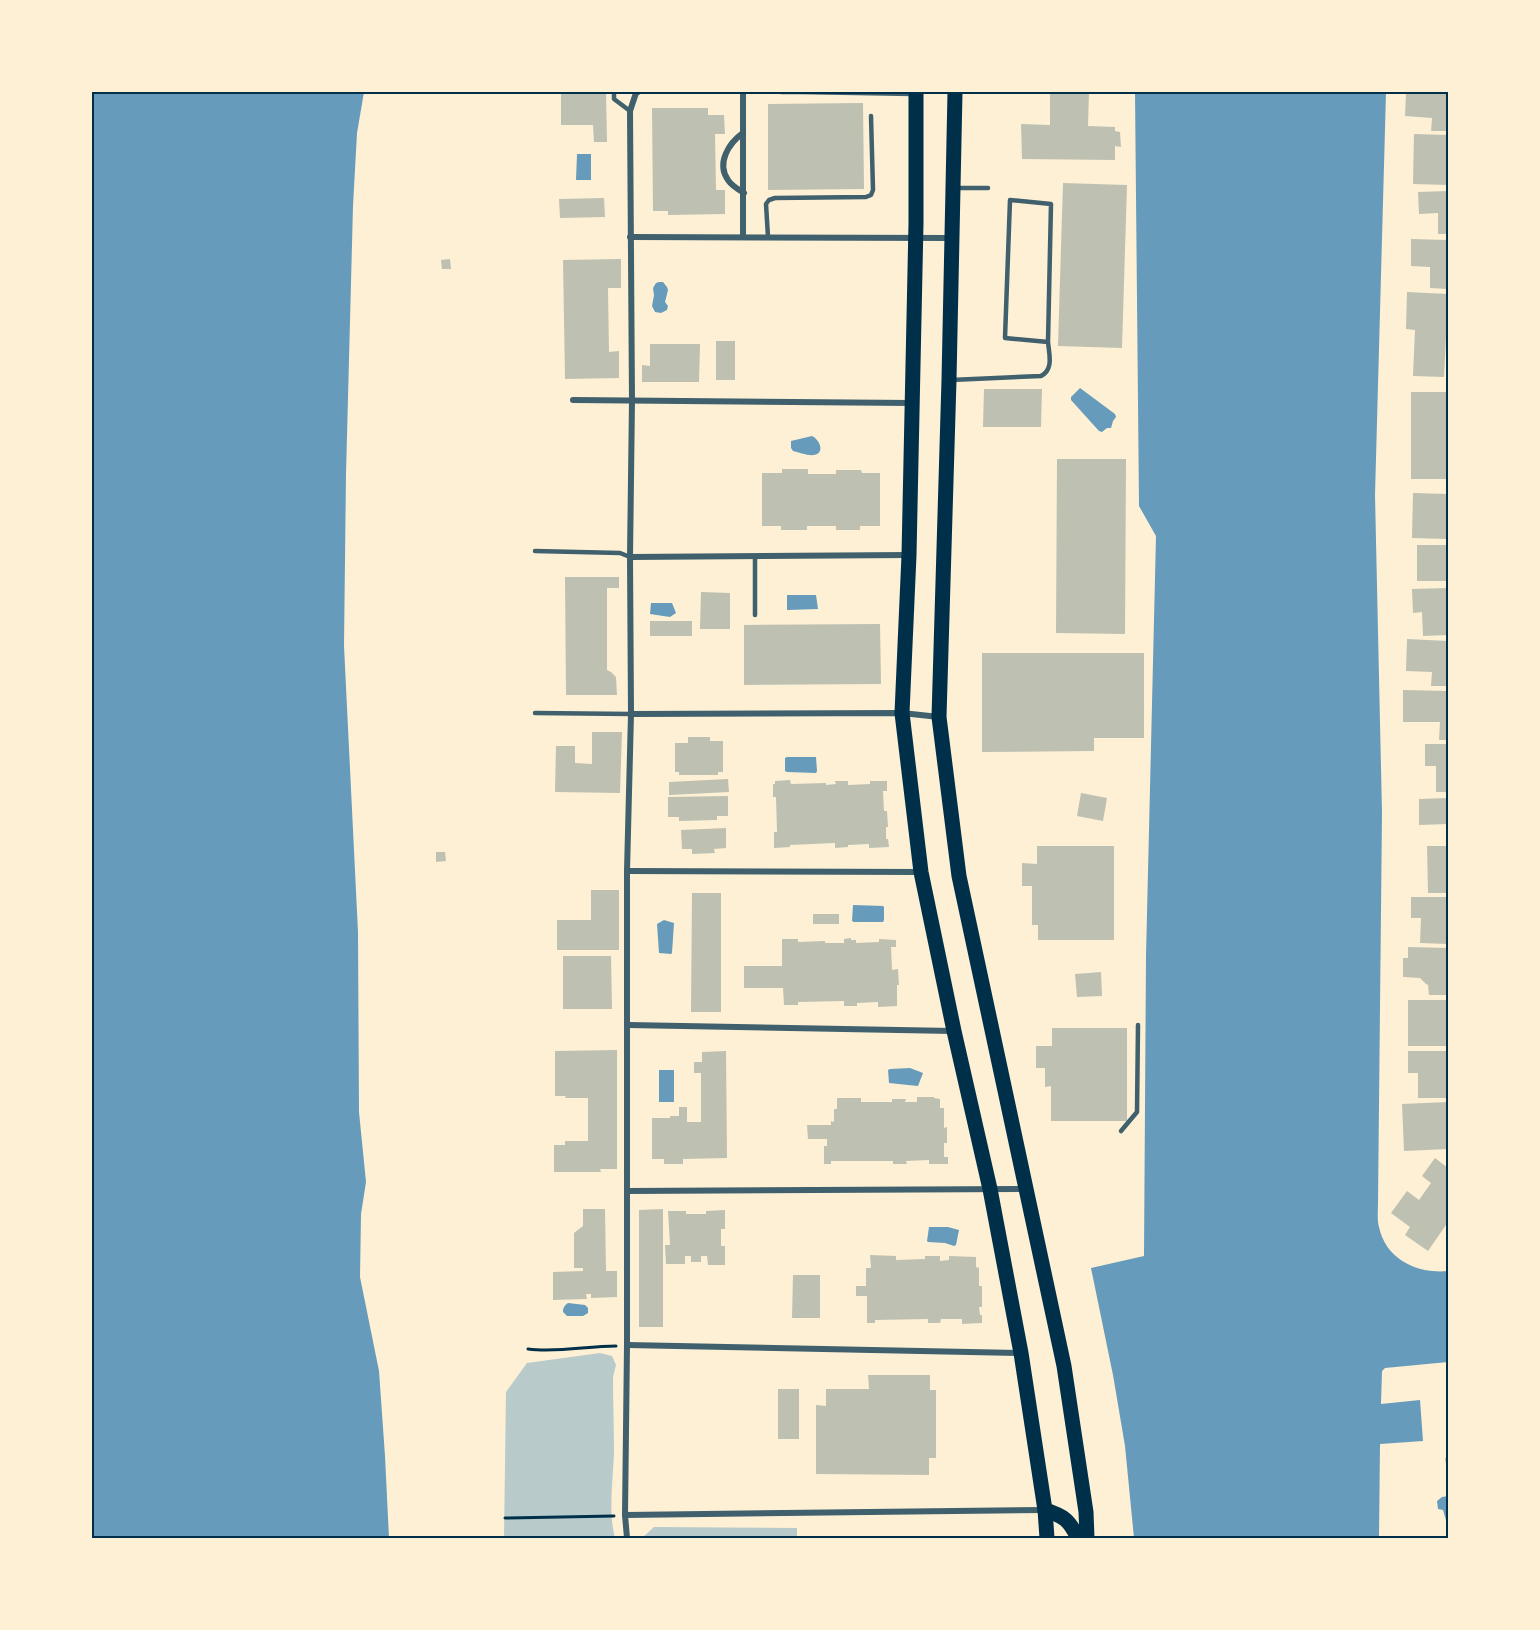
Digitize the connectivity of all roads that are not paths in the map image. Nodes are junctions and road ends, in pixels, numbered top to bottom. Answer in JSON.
{"nodes":[{"id":1,"x":614,"y":92,"type":"edge"},
{"id":2,"x":637,"y":92,"type":"edge"},
{"id":3,"x":743,"y":92,"type":"edge"},
{"id":4,"x":781,"y":92,"type":"edge"},
{"id":5,"x":800,"y":92,"type":"edge"},
{"id":6,"x":955,"y":92,"type":"edge"},
{"id":7,"x":916,"y":93,"type":"edge"},
{"id":8,"x":630,"y":111,"type":"junction"},
{"id":9,"x":872,"y":116,"type":"dead end"},
{"id":10,"x":743,"y":133,"type":"junction"},
{"id":11,"x":953,"y":188,"type":"junction"},
{"id":12,"x":988,"y":188,"type":"dead end"},
{"id":13,"x":744,"y":193,"type":"junction"},
{"id":14,"x":630,"y":237,"type":"junction"},
{"id":15,"x":744,"y":237,"type":"junction"},
{"id":16,"x":768,"y":237,"type":"junction"},
{"id":17,"x":915,"y":238,"type":"junction"},
{"id":18,"x":952,"y":238,"type":"junction"},
{"id":19,"x":1048,"y":342,"type":"junction"},
{"id":20,"x":949,"y":380,"type":"junction"},
{"id":21,"x":573,"y":400,"type":"dead end"},
{"id":22,"x":632,"y":400,"type":"junction"},
{"id":23,"x":912,"y":403,"type":"junction"},
{"id":24,"x":535,"y":551,"type":"dead end"},
{"id":25,"x":909,"y":555,"type":"junction"},
{"id":26,"x":755,"y":556,"type":"junction"},
{"id":27,"x":630,"y":557,"type":"junction"},
{"id":28,"x":755,"y":615,"type":"dead end"},
{"id":29,"x":535,"y":713,"type":"dead end"},
{"id":30,"x":902,"y":713,"type":"junction"},
{"id":31,"x":631,"y":714,"type":"junction"},
{"id":32,"x":939,"y":717,"type":"junction"},
{"id":33,"x":627,"y":871,"type":"junction"},
{"id":34,"x":921,"y":872,"type":"junction"},
{"id":35,"x":628,"y":1025,"type":"junction"},
{"id":36,"x":1138,"y":1025,"type":"dead end"},
{"id":37,"x":954,"y":1031,"type":"junction"},
{"id":38,"x":1121,"y":1131,"type":"dead end"},
{"id":39,"x":1026,"y":1188,"type":"junction"},
{"id":40,"x":990,"y":1189,"type":"junction"},
{"id":41,"x":627,"y":1191,"type":"junction"},
{"id":42,"x":627,"y":1346,"type":"junction"},
{"id":43,"x":1022,"y":1353,"type":"junction"},
{"id":44,"x":1045,"y":1510,"type":"junction"},
{"id":45,"x":625,"y":1515,"type":"junction"},
{"id":46,"x":627,"y":1539,"type":"edge"},
{"id":47,"x":1047,"y":1539,"type":"edge"},
{"id":48,"x":1078,"y":1539,"type":"edge"},
{"id":49,"x":1087,"y":1539,"type":"edge"}],
"edges":[{"from":1,"to":8,"type":"lane"},
{"from":2,"to":8,"type":"street"},
{"from":3,"to":10,"type":"street"},
{"from":4,"to":5,"type":"lane"},
{"from":5,"to":7,"type":"lane"},
{"from":6,"to":11,"type":"main road"},
{"from":7,"to":17,"type":"main road"},
{"from":8,"to":14,"type":"street"},
{"from":9,"to":16,"type":"lane"},
{"from":10,"to":13,"type":"street"},
{"from":10,"to":13,"type":"street"},
{"from":11,"to":12,"type":"lane"},
{"from":11,"to":18,"type":"main road"},
{"from":13,"to":15,"type":"street"},
{"from":14,"to":15,"type":"street"},
{"from":14,"to":22,"type":"street"},
{"from":15,"to":16,"type":"street"},
{"from":16,"to":17,"type":"street"},
{"from":17,"to":18,"type":"street"},
{"from":17,"to":23,"type":"main road"},
{"from":18,"to":20,"type":"main road"},
{"from":19,"to":19,"type":"lane"},
{"from":19,"to":20,"type":"lane"},
{"from":20,"to":32,"type":"main road"},
{"from":21,"to":22,"type":"street"},
{"from":22,"to":23,"type":"street"},
{"from":22,"to":27,"type":"street"},
{"from":23,"to":25,"type":"main road"},
{"from":24,"to":27,"type":"lane"},
{"from":25,"to":26,"type":"street"},
{"from":25,"to":30,"type":"main road"},
{"from":26,"to":27,"type":"street"},
{"from":26,"to":28,"type":"lane"},
{"from":27,"to":31,"type":"street"},
{"from":29,"to":31,"type":"lane"},
{"from":30,"to":31,"type":"street"},
{"from":30,"to":32,"type":"street"},
{"from":30,"to":34,"type":"main road"},
{"from":31,"to":33,"type":"street"},
{"from":32,"to":39,"type":"main road"},
{"from":33,"to":34,"type":"street"},
{"from":33,"to":35,"type":"street"},
{"from":34,"to":37,"type":"main road"},
{"from":35,"to":37,"type":"street"},
{"from":35,"to":41,"type":"street"},
{"from":36,"to":38,"type":"lane"},
{"from":37,"to":40,"type":"main road"},
{"from":39,"to":40,"type":"street"},
{"from":39,"to":49,"type":"main road"},
{"from":40,"to":41,"type":"street"},
{"from":40,"to":43,"type":"main road"},
{"from":41,"to":42,"type":"street"},
{"from":42,"to":43,"type":"street"},
{"from":42,"to":45,"type":"street"},
{"from":43,"to":44,"type":"main road"},
{"from":44,"to":45,"type":"street"},
{"from":44,"to":47,"type":"main road"},
{"from":44,"to":48,"type":"main road"},
{"from":45,"to":46,"type":"street"}]}
